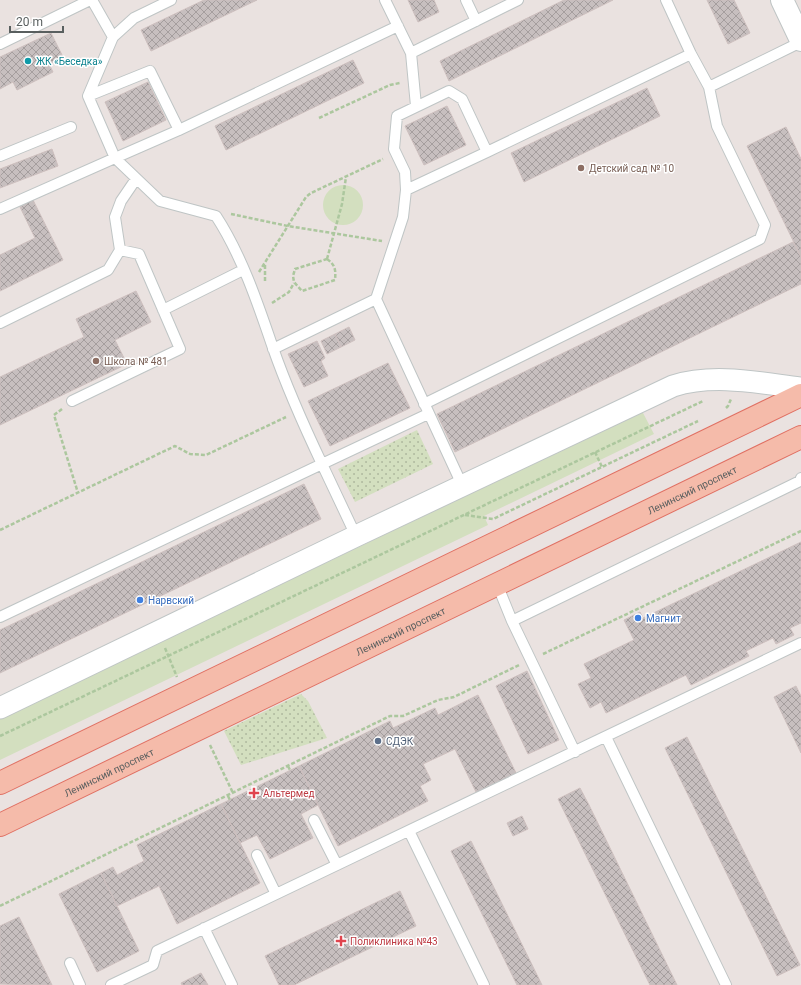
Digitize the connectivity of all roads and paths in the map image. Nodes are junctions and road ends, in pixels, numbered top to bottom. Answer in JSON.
{"nodes":[{"id":1,"x":91,"y":0,"type":"edge"},
{"id":2,"x":171,"y":0,"type":"edge"},
{"id":3,"x":385,"y":0,"type":"edge"},
{"id":4,"x":466,"y":0,"type":"edge"},
{"id":5,"x":518,"y":0,"type":"edge"},
{"id":6,"x":666,"y":0,"type":"edge"},
{"id":7,"x":782,"y":0,"type":"edge"},
{"id":8,"x":476,"y":21,"type":"junction"},
{"id":9,"x":398,"y":26,"type":"junction"},
{"id":10,"x":113,"y":37,"type":"junction"},
{"id":11,"x":801,"y":41,"type":"edge"},
{"id":12,"x":0,"y":44,"type":"edge"},
{"id":13,"x":411,"y":53,"type":"junction"},
{"id":14,"x":691,"y":54,"type":"junction"},
{"id":15,"x":413,"y":80,"type":"junction"},
{"id":16,"x":709,"y":87,"type":"junction"},
{"id":17,"x":88,"y":96,"type":"junction"},
{"id":18,"x":416,"y":106,"type":"junction"},
{"id":19,"x":319,"y":118,"type":"dead end"},
{"id":20,"x":71,"y":127,"type":"dead end"},
{"id":21,"x":179,"y":130,"type":"junction"},
{"id":22,"x":394,"y":149,"type":"junction"},
{"id":23,"x":487,"y":152,"type":"junction"},
{"id":24,"x":0,"y":156,"type":"edge"},
{"id":25,"x":115,"y":158,"type":"junction"},
{"id":26,"x":346,"y":176,"type":"junction"},
{"id":27,"x":136,"y":179,"type":"junction"},
{"id":28,"x":406,"y":190,"type":"junction"},
{"id":29,"x":0,"y":209,"type":"edge"},
{"id":30,"x":216,"y":216,"type":"junction"},
{"id":31,"x":288,"y":226,"type":"junction"},
{"id":32,"x":333,"y":233,"type":"junction"},
{"id":33,"x":394,"y":243,"type":"junction"},
{"id":34,"x":120,"y":250,"type":"junction"},
{"id":35,"x":327,"y":259,"type":"junction"},
{"id":36,"x":243,"y":270,"type":"junction"},
{"id":37,"x":258,"y":274,"type":"dead end"},
{"id":38,"x":294,"y":282,"type":"junction"},
{"id":39,"x":376,"y":299,"type":"junction"},
{"id":40,"x":268,"y":306,"type":"dead end"},
{"id":41,"x":163,"y":310,"type":"junction"},
{"id":42,"x":0,"y":323,"type":"edge"},
{"id":43,"x":273,"y":349,"type":"junction"},
{"id":44,"x":801,"y":388,"type":"edge"},
{"id":45,"x":801,"y":395,"type":"edge"},
{"id":46,"x":732,"y":396,"type":"dead end"},
{"id":47,"x":705,"y":400,"type":"dead end"},
{"id":48,"x":72,"y":401,"type":"joint"},
{"id":49,"x":424,"y":404,"type":"junction"},
{"id":50,"x":721,"y":410,"type":"dead end"},
{"id":51,"x":297,"y":411,"type":"junction"},
{"id":52,"x":428,"y":414,"type":"junction"},
{"id":53,"x":700,"y":420,"type":"dead end"},
{"id":54,"x":801,"y":437,"type":"edge"},
{"id":55,"x":595,"y":452,"type":"junction"},
{"id":56,"x":322,"y":464,"type":"junction"},
{"id":57,"x":602,"y":467,"type":"junction"},
{"id":58,"x":800,"y":480,"type":"edge"},
{"id":59,"x":463,"y":487,"type":"junction"},
{"id":60,"x":78,"y":493,"type":"junction"},
{"id":61,"x":464,"y":514,"type":"junction"},
{"id":62,"x":0,"y":530,"type":"edge"},
{"id":63,"x":801,"y":531,"type":"edge"},
{"id":64,"x":356,"y":536,"type":"junction"},
{"id":65,"x":497,"y":584,"type":"junction"},
{"id":66,"x":0,"y":617,"type":"edge"},
{"id":67,"x":512,"y":621,"type":"junction"},
{"id":68,"x":801,"y":643,"type":"edge"},
{"id":69,"x":164,"y":646,"type":"dead end"},
{"id":70,"x":168,"y":656,"type":"junction"},
{"id":71,"x":531,"y":659,"type":"junction"},
{"id":72,"x":177,"y":678,"type":"dead end"},
{"id":73,"x":0,"y":708,"type":"edge"},
{"id":74,"x":0,"y":736,"type":"edge"},
{"id":75,"x":606,"y":737,"type":"junction"},
{"id":76,"x":207,"y":739,"type":"dead end"},
{"id":77,"x":575,"y":752,"type":"junction"},
{"id":78,"x":288,"y":766,"type":"junction"},
{"id":79,"x":290,"y":770,"type":"dead end"},
{"id":80,"x":0,"y":783,"type":"edge"},
{"id":81,"x":233,"y":793,"type":"junction"},
{"id":82,"x":228,"y":796,"type":"junction"},
{"id":83,"x":230,"y":800,"type":"dead end"},
{"id":84,"x":314,"y":820,"type":"dead end"},
{"id":85,"x":0,"y":825,"type":"edge"},
{"id":86,"x":409,"y":831,"type":"junction"},
{"id":87,"x":257,"y":855,"type":"dead end"},
{"id":88,"x":337,"y":866,"type":"junction"},
{"id":89,"x":276,"y":894,"type":"junction"},
{"id":90,"x":0,"y":906,"type":"edge"},
{"id":91,"x":204,"y":928,"type":"junction"},
{"id":92,"x":70,"y":963,"type":"dead end"},
{"id":93,"x":80,"y":985,"type":"edge"},
{"id":94,"x":111,"y":985,"type":"edge"},
{"id":95,"x":232,"y":985,"type":"edge"},
{"id":96,"x":484,"y":985,"type":"edge"},
{"id":97,"x":726,"y":985,"type":"edge"}],
"edges":[{"from":1,"to":10,"type":"lane"},
{"from":1,"to":12,"type":"lane"},
{"from":2,"to":10,"type":"lane"},
{"from":3,"to":9,"type":"lane"},
{"from":4,"to":8,"type":"lane"},
{"from":5,"to":8,"type":"lane"},
{"from":6,"to":14,"type":"lane"},
{"from":7,"to":11,"type":"street"},
{"from":8,"to":13,"type":"lane"},
{"from":9,"to":13,"type":"lane"},
{"from":9,"to":21,"type":"lane"},
{"from":10,"to":17,"type":"lane"},
{"from":11,"to":16,"type":"lane"},
{"from":13,"to":15,"type":"lane"},
{"from":14,"to":16,"type":"lane"},
{"from":14,"to":23,"type":"lane"},
{"from":15,"to":18,"type":"lane"},
{"from":15,"to":19,"type":"path"},
{"from":16,"to":49,"type":"lane"},
{"from":17,"to":21,"type":"lane"},
{"from":17,"to":25,"type":"lane"},
{"from":18,"to":22,"type":"lane"},
{"from":18,"to":23,"type":"lane"},
{"from":20,"to":24,"type":"lane"},
{"from":21,"to":25,"type":"lane"},
{"from":22,"to":26,"type":"path"},
{"from":22,"to":28,"type":"lane"},
{"from":23,"to":28,"type":"lane"},
{"from":25,"to":27,"type":"lane"},
{"from":25,"to":29,"type":"lane"},
{"from":26,"to":31,"type":"path"},
{"from":26,"to":32,"type":"path"},
{"from":27,"to":30,"type":"lane"},
{"from":27,"to":34,"type":"lane"},
{"from":28,"to":33,"type":"lane"},
{"from":30,"to":31,"type":"path"},
{"from":30,"to":36,"type":"lane"},
{"from":31,"to":32,"type":"path"},
{"from":31,"to":37,"type":"path"},
{"from":32,"to":33,"type":"path"},
{"from":32,"to":35,"type":"path"},
{"from":33,"to":39,"type":"lane"},
{"from":34,"to":41,"type":"lane"},
{"from":34,"to":42,"type":"lane"},
{"from":35,"to":38,"type":"path"},
{"from":35,"to":38,"type":"path"},
{"from":36,"to":41,"type":"lane"},
{"from":36,"to":43,"type":"lane"},
{"from":38,"to":40,"type":"path"},
{"from":39,"to":43,"type":"lane"},
{"from":39,"to":49,"type":"lane"},
{"from":41,"to":48,"type":"lane"},
{"from":43,"to":51,"type":"lane"},
{"from":44,"to":59,"type":"street"},
{"from":45,"to":80,"type":"main road"},
{"from":46,"to":50,"type":"path"},
{"from":47,"to":55,"type":"path"},
{"from":48,"to":60,"type":"path"},
{"from":49,"to":52,"type":"lane"},
{"from":51,"to":56,"type":"lane"},
{"from":51,"to":60,"type":"path"},
{"from":52,"to":56,"type":"lane"},
{"from":52,"to":59,"type":"lane"},
{"from":53,"to":57,"type":"path"},
{"from":54,"to":65,"type":"main road","name":"Ленинский проспект"},
{"from":55,"to":57,"type":"path"},
{"from":55,"to":61,"type":"path"},
{"from":56,"to":64,"type":"lane"},
{"from":56,"to":66,"type":"lane"},
{"from":57,"to":61,"type":"path"},
{"from":58,"to":67,"type":"lane"},
{"from":59,"to":64,"type":"street"},
{"from":60,"to":62,"type":"path"},
{"from":61,"to":70,"type":"path"},
{"from":63,"to":71,"type":"path"},
{"from":64,"to":73,"type":"street"},
{"from":65,"to":67,"type":"lane"},
{"from":65,"to":85,"type":"main road","name":"Ленинский проспект"},
{"from":67,"to":71,"type":"lane"},
{"from":68,"to":75,"type":"lane"},
{"from":69,"to":70,"type":"path"},
{"from":70,"to":72,"type":"path"},
{"from":70,"to":74,"type":"path"},
{"from":71,"to":77,"type":"lane"},
{"from":71,"to":78,"type":"path"},
{"from":75,"to":77,"type":"lane"},
{"from":75,"to":97,"type":"lane"},
{"from":76,"to":81,"type":"path"},
{"from":77,"to":86,"type":"lane"},
{"from":78,"to":79,"type":"path"},
{"from":78,"to":81,"type":"path"},
{"from":81,"to":82,"type":"path"},
{"from":82,"to":83,"type":"path"},
{"from":82,"to":90,"type":"path"},
{"from":84,"to":88,"type":"lane"},
{"from":86,"to":88,"type":"lane"},
{"from":86,"to":96,"type":"lane"},
{"from":87,"to":89,"type":"lane"},
{"from":88,"to":89,"type":"lane"},
{"from":89,"to":91,"type":"lane"},
{"from":91,"to":94,"type":"lane"},
{"from":91,"to":95,"type":"lane"},
{"from":92,"to":93,"type":"lane"}]}
